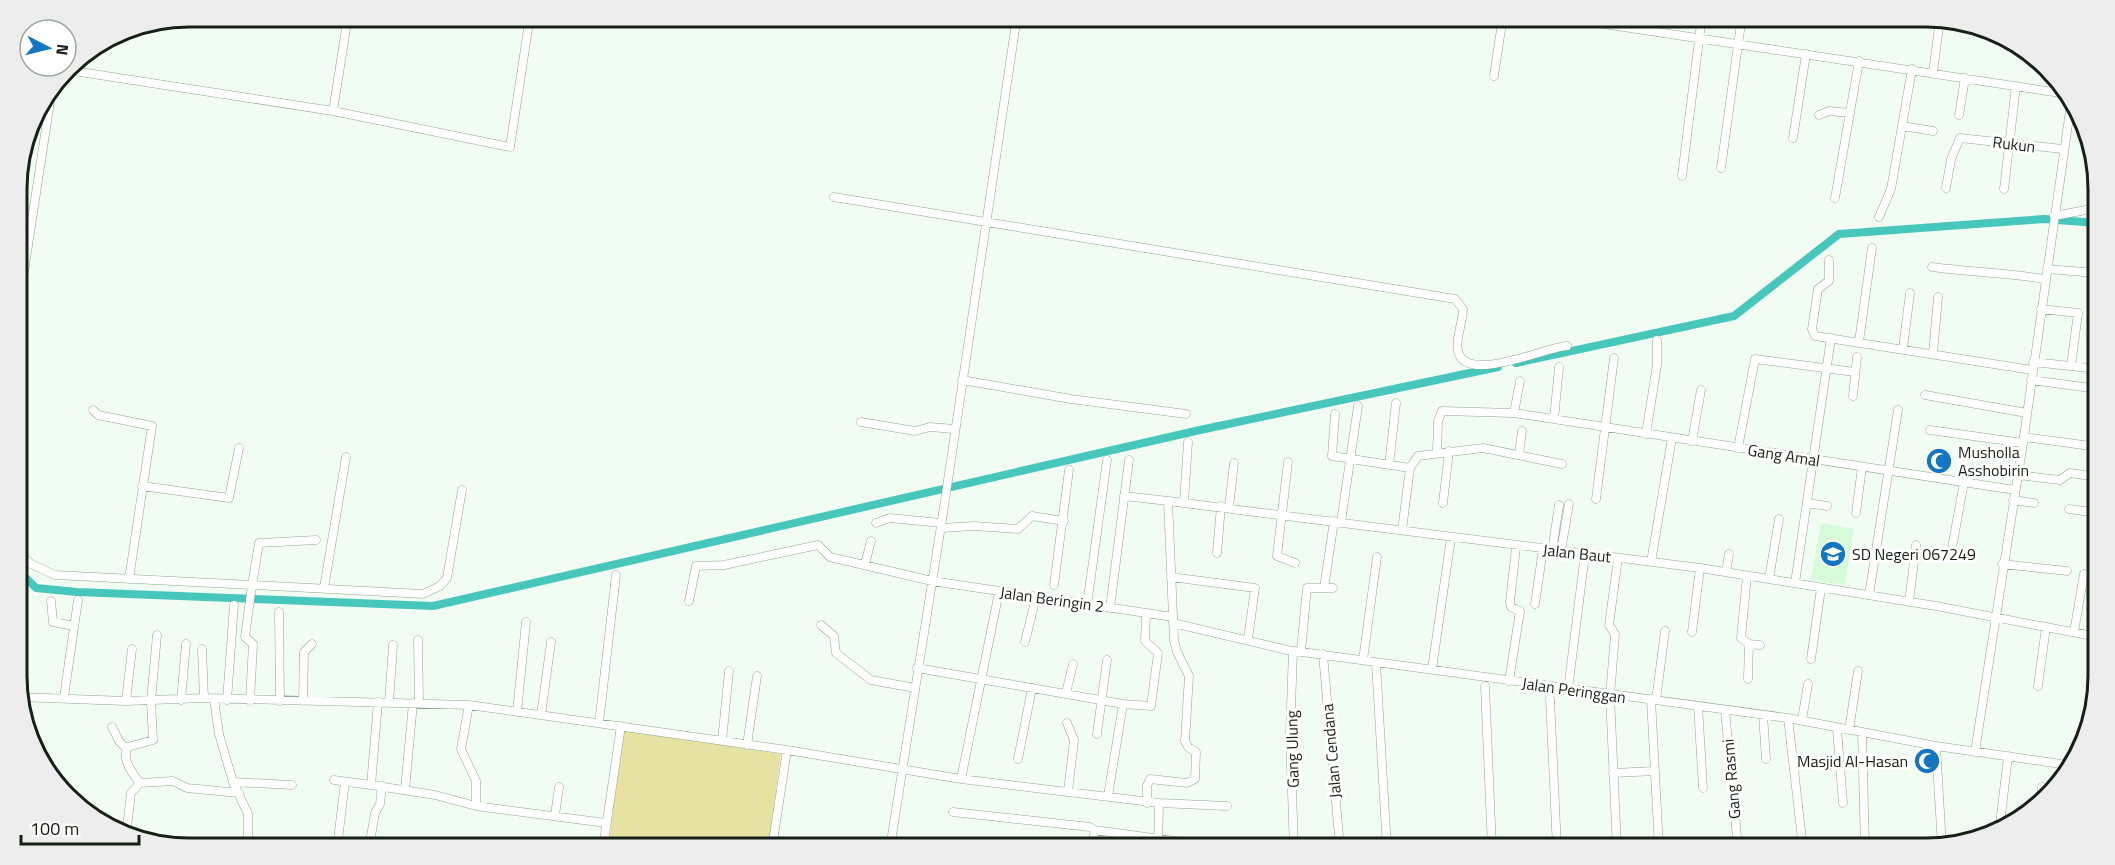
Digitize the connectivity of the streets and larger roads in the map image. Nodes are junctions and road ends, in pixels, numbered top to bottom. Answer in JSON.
{"nodes":[{"id":1,"x":346,"y":27,"type":"edge"},
{"id":2,"x":528,"y":27,"type":"edge"},
{"id":3,"x":1015,"y":27,"type":"edge"},
{"id":4,"x":1501,"y":27,"type":"edge"},
{"id":5,"x":1630,"y":27,"type":"edge"},
{"id":6,"x":1700,"y":27,"type":"edge"},
{"id":7,"x":1741,"y":27,"type":"edge"},
{"id":8,"x":1939,"y":27,"type":"edge"},
{"id":9,"x":1699,"y":39,"type":"junction"},
{"id":10,"x":1738,"y":46,"type":"junction"},
{"id":11,"x":1806,"y":54,"type":"junction"},
{"id":12,"x":1859,"y":61,"type":"junction"},
{"id":13,"x":1912,"y":69,"type":"junction"},
{"id":14,"x":78,"y":72,"type":"edge"},
{"id":15,"x":1933,"y":72,"type":"junction"},
{"id":16,"x":1494,"y":76,"type":"dead end"},
{"id":17,"x":1965,"y":78,"type":"junction"},
{"id":18,"x":2016,"y":86,"type":"junction"},
{"id":19,"x":2055,"y":92,"type":"edge"},
{"id":20,"x":49,"y":108,"type":"edge"},
{"id":21,"x":333,"y":111,"type":"junction"},
{"id":22,"x":1850,"y":113,"type":"junction"},
{"id":23,"x":2069,"y":114,"type":"edge"},
{"id":24,"x":1819,"y":115,"type":"dead end"},
{"id":25,"x":1959,"y":115,"type":"dead end"},
{"id":26,"x":1902,"y":126,"type":"junction"},
{"id":27,"x":1933,"y":130,"type":"dead end"},
{"id":28,"x":1793,"y":138,"type":"dead end"},
{"id":29,"x":2009,"y":143,"type":"junction"},
{"id":30,"x":2063,"y":149,"type":"junction"},
{"id":31,"x":1722,"y":168,"type":"dead end"},
{"id":32,"x":1682,"y":176,"type":"dead end"},
{"id":33,"x":1946,"y":188,"type":"dead end"},
{"id":34,"x":2004,"y":189,"type":"dead end"},
{"id":35,"x":834,"y":197,"type":"dead end"},
{"id":36,"x":1835,"y":198,"type":"dead end"},
{"id":37,"x":2088,"y":210,"type":"edge"},
{"id":38,"x":1879,"y":217,"type":"dead end"},
{"id":39,"x":2054,"y":219,"type":"junction"},
{"id":40,"x":987,"y":220,"type":"junction"},
{"id":41,"x":1872,"y":248,"type":"dead end"},
{"id":42,"x":27,"y":252,"type":"edge"},
{"id":43,"x":1829,"y":260,"type":"dead end"},
{"id":44,"x":1932,"y":267,"type":"dead end"},
{"id":45,"x":2047,"y":269,"type":"junction"},
{"id":46,"x":2088,"y":270,"type":"edge"},
{"id":47,"x":2045,"y":279,"type":"junction"},
{"id":48,"x":1910,"y":293,"type":"dead end"},
{"id":49,"x":1938,"y":297,"type":"dead end"},
{"id":50,"x":2041,"y":309,"type":"junction"},
{"id":51,"x":1831,"y":338,"type":"junction"},
{"id":52,"x":1658,"y":340,"type":"dead end"},
{"id":53,"x":1859,"y":342,"type":"junction"},
{"id":54,"x":1567,"y":346,"type":"dead end"},
{"id":55,"x":1903,"y":348,"type":"junction"},
{"id":56,"x":1933,"y":353,"type":"junction"},
{"id":57,"x":1857,"y":357,"type":"dead end"},
{"id":58,"x":1614,"y":358,"type":"dead end"},
{"id":59,"x":2033,"y":366,"type":"junction"},
{"id":60,"x":2071,"y":366,"type":"junction"},
{"id":61,"x":1559,"y":367,"type":"dead end"},
{"id":62,"x":1827,"y":368,"type":"junction"},
{"id":63,"x":2088,"y":368,"type":"edge"},
{"id":64,"x":1855,"y":372,"type":"junction"},
{"id":65,"x":962,"y":380,"type":"junction"},
{"id":66,"x":2031,"y":380,"type":"junction"},
{"id":67,"x":1520,"y":381,"type":"dead end"},
{"id":68,"x":2088,"y":388,"type":"edge"},
{"id":69,"x":1701,"y":390,"type":"dead end"},
{"id":70,"x":1925,"y":395,"type":"dead end"},
{"id":71,"x":1853,"y":396,"type":"dead end"},
{"id":72,"x":1396,"y":402,"type":"dead end"},
{"id":73,"x":1358,"y":406,"type":"dead end"},
{"id":74,"x":93,"y":410,"type":"dead end"},
{"id":75,"x":1898,"y":410,"type":"dead end"},
{"id":76,"x":1514,"y":413,"type":"junction"},
{"id":77,"x":2027,"y":413,"type":"junction"},
{"id":78,"x":1186,"y":414,"type":"dead end"},
{"id":79,"x":1335,"y":414,"type":"dead end"},
{"id":80,"x":1554,"y":419,"type":"junction"},
{"id":81,"x":861,"y":422,"type":"dead end"},
{"id":82,"x":1605,"y":427,"type":"junction"},
{"id":83,"x":954,"y":429,"type":"junction"},
{"id":84,"x":1930,"y":430,"type":"dead end"},
{"id":85,"x":1522,"y":431,"type":"dead end"},
{"id":86,"x":1647,"y":434,"type":"junction"},
{"id":87,"x":1672,"y":438,"type":"junction"},
{"id":88,"x":2023,"y":440,"type":"junction"},
{"id":89,"x":1692,"y":441,"type":"junction"},
{"id":90,"x":1188,"y":442,"type":"dead end"},
{"id":91,"x":2088,"y":446,"type":"edge"},
{"id":92,"x":239,"y":448,"type":"dead end"},
{"id":93,"x":1738,"y":448,"type":"junction"},
{"id":94,"x":1449,"y":451,"type":"junction"},
{"id":95,"x":1437,"y":453,"type":"junction"},
{"id":96,"x":1519,"y":455,"type":"junction"},
{"id":97,"x":346,"y":457,"type":"dead end"},
{"id":98,"x":1350,"y":459,"type":"junction"},
{"id":99,"x":1107,"y":460,"type":"dead end"},
{"id":100,"x":1129,"y":460,"type":"dead end"},
{"id":101,"x":1813,"y":460,"type":"junction"},
{"id":102,"x":1288,"y":462,"type":"dead end"},
{"id":103,"x":1234,"y":463,"type":"dead end"},
{"id":104,"x":1562,"y":464,"type":"dead end"},
{"id":105,"x":1389,"y":465,"type":"junction"},
{"id":106,"x":1862,"y":467,"type":"junction"},
{"id":107,"x":1410,"y":468,"type":"junction"},
{"id":108,"x":1069,"y":470,"type":"dead end"},
{"id":109,"x":1889,"y":470,"type":"junction"},
{"id":110,"x":2018,"y":475,"type":"junction"},
{"id":111,"x":2088,"y":476,"type":"edge"},
{"id":112,"x":1964,"y":482,"type":"junction"},
{"id":113,"x":142,"y":486,"type":"junction"},
{"id":114,"x":462,"y":490,"type":"dead end"},
{"id":115,"x":2015,"y":490,"type":"junction"},
{"id":116,"x":1124,"y":496,"type":"junction"},
{"id":117,"x":1596,"y":500,"type":"dead end"},
{"id":118,"x":2013,"y":500,"type":"junction"},
{"id":119,"x":1168,"y":501,"type":"junction"},
{"id":120,"x":1184,"y":502,"type":"junction"},
{"id":121,"x":1443,"y":503,"type":"dead end"},
{"id":122,"x":1807,"y":503,"type":"junction"},
{"id":123,"x":2034,"y":503,"type":"dead end"},
{"id":124,"x":1569,"y":504,"type":"dead end"},
{"id":125,"x":1559,"y":505,"type":"dead end"},
{"id":126,"x":1225,"y":506,"type":"junction"},
{"id":127,"x":1827,"y":506,"type":"dead end"},
{"id":128,"x":2069,"y":509,"type":"dead end"},
{"id":129,"x":2088,"y":512,"type":"edge"},
{"id":130,"x":1856,"y":513,"type":"dead end"},
{"id":131,"x":1281,"y":514,"type":"junction"},
{"id":132,"x":1779,"y":519,"type":"dead end"},
{"id":133,"x":1064,"y":521,"type":"junction"},
{"id":134,"x":1337,"y":521,"type":"junction"},
{"id":135,"x":876,"y":523,"type":"dead end"},
{"id":136,"x":941,"y":526,"type":"junction"},
{"id":137,"x":1402,"y":530,"type":"junction"},
{"id":138,"x":1451,"y":538,"type":"junction"},
{"id":139,"x":316,"y":540,"type":"dead end"},
{"id":140,"x":871,"y":541,"type":"dead end"},
{"id":141,"x":1916,"y":545,"type":"dead end"},
{"id":142,"x":1516,"y":547,"type":"junction"},
{"id":143,"x":1952,"y":548,"type":"dead end"},
{"id":144,"x":1543,"y":549,"type":"junction"},
{"id":145,"x":1557,"y":551,"type":"junction"},
{"id":146,"x":1216,"y":553,"type":"dead end"},
{"id":147,"x":1585,"y":554,"type":"junction"},
{"id":148,"x":1729,"y":554,"type":"dead end"},
{"id":149,"x":1377,"y":557,"type":"dead end"},
{"id":150,"x":1618,"y":558,"type":"junction"},
{"id":151,"x":27,"y":560,"type":"edge"},
{"id":152,"x":1651,"y":562,"type":"junction"},
{"id":153,"x":1295,"y":563,"type":"dead end"},
{"id":154,"x":865,"y":564,"type":"junction"},
{"id":155,"x":2002,"y":564,"type":"junction"},
{"id":156,"x":1700,"y":568,"type":"junction"},
{"id":157,"x":2067,"y":571,"type":"dead end"},
{"id":158,"x":1726,"y":572,"type":"junction"},
{"id":159,"x":616,"y":575,"type":"dead end"},
{"id":160,"x":2088,"y":575,"type":"edge"},
{"id":161,"x":1747,"y":576,"type":"junction"},
{"id":162,"x":1171,"y":577,"type":"junction"},
{"id":163,"x":129,"y":579,"type":"junction"},
{"id":164,"x":1769,"y":579,"type":"junction"},
{"id":165,"x":932,"y":581,"type":"junction"},
{"id":166,"x":1795,"y":583,"type":"junction"},
{"id":167,"x":1054,"y":585,"type":"dead end"},
{"id":168,"x":252,"y":587,"type":"junction"},
{"id":169,"x":324,"y":588,"type":"junction"},
{"id":170,"x":1821,"y":588,"type":"junction"},
{"id":171,"x":999,"y":592,"type":"junction"},
{"id":172,"x":1869,"y":596,"type":"junction"},
{"id":173,"x":1036,"y":597,"type":"junction"},
{"id":174,"x":51,"y":600,"type":"dead end"},
{"id":175,"x":78,"y":600,"type":"dead end"},
{"id":176,"x":689,"y":601,"type":"dead end"},
{"id":177,"x":1909,"y":602,"type":"junction"},
{"id":178,"x":234,"y":604,"type":"dead end"},
{"id":179,"x":1087,"y":604,"type":"junction"},
{"id":180,"x":1535,"y":604,"type":"dead end"},
{"id":181,"x":1110,"y":608,"type":"junction"},
{"id":182,"x":279,"y":612,"type":"dead end"},
{"id":183,"x":1146,"y":613,"type":"junction"},
{"id":184,"x":1995,"y":617,"type":"junction"},
{"id":185,"x":1173,"y":620,"type":"junction"},
{"id":186,"x":526,"y":622,"type":"dead end"},
{"id":187,"x":821,"y":625,"type":"dead end"},
{"id":188,"x":74,"y":626,"type":"junction"},
{"id":189,"x":2046,"y":627,"type":"junction"},
{"id":190,"x":1665,"y":631,"type":"dead end"},
{"id":191,"x":1692,"y":632,"type":"dead end"},
{"id":192,"x":2074,"y":632,"type":"junction"},
{"id":193,"x":157,"y":635,"type":"dead end"},
{"id":194,"x":2088,"y":635,"type":"edge"},
{"id":195,"x":1248,"y":639,"type":"junction"},
{"id":196,"x":418,"y":640,"type":"dead end"},
{"id":197,"x":551,"y":642,"type":"dead end"},
{"id":198,"x":1025,"y":642,"type":"dead end"},
{"id":199,"x":186,"y":644,"type":"dead end"},
{"id":200,"x":312,"y":644,"type":"dead end"},
{"id":201,"x":1749,"y":644,"type":"junction"},
{"id":202,"x":393,"y":645,"type":"dead end"},
{"id":203,"x":1760,"y":645,"type":"dead end"},
{"id":204,"x":132,"y":649,"type":"dead end"},
{"id":205,"x":202,"y":649,"type":"dead end"},
{"id":206,"x":1297,"y":651,"type":"junction"},
{"id":207,"x":1323,"y":654,"type":"junction"},
{"id":208,"x":1811,"y":659,"type":"dead end"},
{"id":209,"x":1107,"y":660,"type":"dead end"},
{"id":210,"x":1363,"y":660,"type":"junction"},
{"id":211,"x":1376,"y":663,"type":"junction"},
{"id":212,"x":1073,"y":664,"type":"dead end"},
{"id":213,"x":917,"y":668,"type":"junction"},
{"id":214,"x":1432,"y":669,"type":"junction"},
{"id":215,"x":729,"y":671,"type":"dead end"},
{"id":216,"x":1858,"y":671,"type":"dead end"},
{"id":217,"x":757,"y":676,"type":"dead end"},
{"id":218,"x":1748,"y":679,"type":"dead end"},
{"id":219,"x":981,"y":680,"type":"junction"},
{"id":220,"x":1509,"y":681,"type":"junction"},
{"id":221,"x":1808,"y":684,"type":"dead end"},
{"id":222,"x":1485,"y":686,"type":"dead end"},
{"id":223,"x":2038,"y":686,"type":"dead end"},
{"id":224,"x":915,"y":688,"type":"junction"},
{"id":225,"x":1032,"y":688,"type":"junction"},
{"id":226,"x":1568,"y":689,"type":"junction"},
{"id":227,"x":1066,"y":693,"type":"junction"},
{"id":228,"x":1610,"y":696,"type":"junction"},
{"id":229,"x":28,"y":697,"type":"edge"},
{"id":230,"x":64,"y":697,"type":"junction"},
{"id":231,"x":204,"y":698,"type":"junction"},
{"id":232,"x":214,"y":699,"type":"junction"},
{"id":233,"x":1102,"y":699,"type":"junction"},
{"id":234,"x":1550,"y":699,"type":"dead end"},
{"id":235,"x":181,"y":700,"type":"junction"},
{"id":236,"x":227,"y":700,"type":"junction"},
{"id":237,"x":1654,"y":700,"type":"junction"},
{"id":238,"x":126,"y":701,"type":"junction"},
{"id":239,"x":151,"y":701,"type":"junction"},
{"id":240,"x":250,"y":701,"type":"junction"},
{"id":241,"x":280,"y":701,"type":"junction"},
{"id":242,"x":303,"y":701,"type":"junction"},
{"id":243,"x":378,"y":702,"type":"junction"},
{"id":244,"x":389,"y":703,"type":"junction"},
{"id":245,"x":416,"y":703,"type":"junction"},
{"id":246,"x":1124,"y":704,"type":"junction"},
{"id":247,"x":469,"y":705,"type":"junction"},
{"id":248,"x":1698,"y":706,"type":"junction"},
{"id":249,"x":1725,"y":710,"type":"junction"},
{"id":250,"x":517,"y":712,"type":"junction"},
{"id":251,"x":541,"y":715,"type":"junction"},
{"id":252,"x":1763,"y":715,"type":"junction"},
{"id":253,"x":1788,"y":718,"type":"junction"},
{"id":254,"x":1802,"y":720,"type":"junction"},
{"id":255,"x":599,"y":723,"type":"junction"},
{"id":256,"x":1067,"y":723,"type":"dead end"},
{"id":257,"x":621,"y":726,"type":"junction"},
{"id":258,"x":112,"y":727,"type":"dead end"},
{"id":259,"x":1836,"y":729,"type":"junction"},
{"id":260,"x":1849,"y":730,"type":"junction"},
{"id":261,"x":1862,"y":733,"type":"junction"},
{"id":262,"x":1097,"y":734,"type":"dead end"},
{"id":263,"x":722,"y":741,"type":"junction"},
{"id":264,"x":747,"y":744,"type":"junction"},
{"id":265,"x":1936,"y":746,"type":"junction"},
{"id":266,"x":126,"y":748,"type":"junction"},
{"id":267,"x":787,"y":750,"type":"junction"},
{"id":268,"x":1976,"y":752,"type":"junction"},
{"id":269,"x":2008,"y":756,"type":"junction"},
{"id":270,"x":1018,"y":759,"type":"dead end"},
{"id":271,"x":1766,"y":759,"type":"dead end"},
{"id":272,"x":2062,"y":764,"type":"edge"},
{"id":273,"x":904,"y":769,"type":"junction"},
{"id":274,"x":1656,"y":771,"type":"junction"},
{"id":275,"x":1613,"y":773,"type":"junction"},
{"id":276,"x":961,"y":779,"type":"junction"},
{"id":277,"x":334,"y":780,"type":"dead end"},
{"id":278,"x":232,"y":782,"type":"junction"},
{"id":279,"x":345,"y":782,"type":"junction"},
{"id":280,"x":140,"y":783,"type":"junction"},
{"id":281,"x":292,"y":785,"type":"dead end"},
{"id":282,"x":371,"y":785,"type":"junction"},
{"id":283,"x":382,"y":786,"type":"junction"},
{"id":284,"x":559,"y":787,"type":"dead end"},
{"id":285,"x":1703,"y":788,"type":"dead end"},
{"id":286,"x":405,"y":790,"type":"junction"},
{"id":287,"x":1068,"y":792,"type":"junction"},
{"id":288,"x":238,"y":793,"type":"junction"},
{"id":289,"x":1108,"y":796,"type":"junction"},
{"id":290,"x":1147,"y":803,"type":"junction"},
{"id":291,"x":1159,"y":803,"type":"junction"},
{"id":292,"x":1843,"y":803,"type":"dead end"},
{"id":293,"x":476,"y":806,"type":"junction"},
{"id":294,"x":1227,"y":806,"type":"dead end"},
{"id":295,"x":952,"y":812,"type":"dead end"},
{"id":296,"x":555,"y":815,"type":"junction"},
{"id":297,"x":2001,"y":820,"type":"edge"},
{"id":298,"x":606,"y":823,"type":"junction"},
{"id":299,"x":127,"y":825,"type":"edge"},
{"id":300,"x":1095,"y":830,"type":"junction"},
{"id":301,"x":1941,"y":837,"type":"edge"},
{"id":302,"x":248,"y":838,"type":"edge"},
{"id":303,"x":339,"y":838,"type":"edge"},
{"id":304,"x":371,"y":838,"type":"edge"},
{"id":305,"x":604,"y":838,"type":"edge"},
{"id":306,"x":774,"y":838,"type":"edge"},
{"id":307,"x":892,"y":838,"type":"edge"},
{"id":308,"x":1093,"y":838,"type":"edge"},
{"id":309,"x":1159,"y":838,"type":"joint"},
{"id":310,"x":1294,"y":838,"type":"edge"},
{"id":311,"x":1339,"y":838,"type":"edge"},
{"id":312,"x":1386,"y":838,"type":"edge"},
{"id":313,"x":1492,"y":838,"type":"edge"},
{"id":314,"x":1557,"y":838,"type":"edge"},
{"id":315,"x":1616,"y":838,"type":"edge"},
{"id":316,"x":1659,"y":838,"type":"edge"},
{"id":317,"x":1737,"y":838,"type":"edge"},
{"id":318,"x":1802,"y":838,"type":"edge"},
{"id":319,"x":1865,"y":838,"type":"edge"}],
"edges":[{"from":1,"to":21,"type":"street"},
{"from":2,"to":21,"type":"street"},
{"from":3,"to":40,"type":"street"},
{"from":4,"to":16,"type":"street"},
{"from":5,"to":9,"type":"street"},
{"from":6,"to":9,"type":"street"},
{"from":7,"to":10,"type":"street"},
{"from":8,"to":15,"type":"street"},
{"from":9,"to":10,"type":"street"},
{"from":9,"to":32,"type":"street"},
{"from":10,"to":11,"type":"street"},
{"from":10,"to":31,"type":"street"},
{"from":11,"to":12,"type":"street"},
{"from":11,"to":28,"type":"street"},
{"from":12,"to":13,"type":"street"},
{"from":12,"to":22,"type":"street"},
{"from":13,"to":15,"type":"street"},
{"from":13,"to":26,"type":"street"},
{"from":14,"to":21,"type":"street"},
{"from":15,"to":17,"type":"street"},
{"from":17,"to":18,"type":"street"},
{"from":17,"to":25,"type":"street"},
{"from":18,"to":19,"type":"street"},
{"from":18,"to":29,"type":"street"},
{"from":20,"to":42,"type":"street"},
{"from":22,"to":24,"type":"street"},
{"from":22,"to":36,"type":"street"},
{"from":23,"to":30,"type":"street"},
{"from":26,"to":27,"type":"street"},
{"from":26,"to":38,"type":"street"},
{"from":29,"to":30,"type":"street","name":"Rukun"},
{"from":29,"to":33,"type":"street","name":"Rukun"},
{"from":29,"to":34,"type":"street"},
{"from":30,"to":39,"type":"street"},
{"from":35,"to":40,"type":"street"},
{"from":37,"to":39,"type":"street"},
{"from":39,"to":45,"type":"street"},
{"from":40,"to":54,"type":"street"},
{"from":40,"to":65,"type":"street"},
{"from":41,"to":53,"type":"street"},
{"from":43,"to":51,"type":"street"},
{"from":44,"to":47,"type":"street"},
{"from":45,"to":46,"type":"street"},
{"from":45,"to":47,"type":"street"},
{"from":47,"to":50,"type":"street"},
{"from":48,"to":55,"type":"street"},
{"from":49,"to":56,"type":"street"},
{"from":50,"to":59,"type":"street"},
{"from":50,"to":60,"type":"street"},
{"from":51,"to":53,"type":"street"},
{"from":51,"to":62,"type":"street"},
{"from":52,"to":86,"type":"street"},
{"from":53,"to":55,"type":"street"},
{"from":55,"to":56,"type":"street"},
{"from":56,"to":59,"type":"street"},
{"from":57,"to":64,"type":"street"},
{"from":58,"to":82,"type":"street"},
{"from":59,"to":60,"type":"street"},
{"from":59,"to":66,"type":"street"},
{"from":60,"to":63,"type":"street"},
{"from":61,"to":80,"type":"street"},
{"from":62,"to":64,"type":"street"},
{"from":62,"to":93,"type":"street"},
{"from":62,"to":101,"type":"street"},
{"from":64,"to":71,"type":"street"},
{"from":65,"to":78,"type":"street"},
{"from":65,"to":83,"type":"street"},
{"from":66,"to":68,"type":"street"},
{"from":66,"to":77,"type":"street"},
{"from":67,"to":76,"type":"street"},
{"from":69,"to":89,"type":"street"},
{"from":70,"to":77,"type":"street"},
{"from":72,"to":105,"type":"street"},
{"from":73,"to":98,"type":"street"},
{"from":74,"to":113,"type":"street"},
{"from":75,"to":109,"type":"street"},
{"from":76,"to":80,"type":"street","name":"Gang Amal"},
{"from":76,"to":95,"type":"street","name":"Gang Amal"},
{"from":77,"to":88,"type":"street"},
{"from":79,"to":98,"type":"street"},
{"from":80,"to":82,"type":"street","name":"Gang Amal"},
{"from":81,"to":83,"type":"street"},
{"from":82,"to":86,"type":"street","name":"Gang Amal"},
{"from":82,"to":117,"type":"street"},
{"from":83,"to":136,"type":"street"},
{"from":84,"to":88,"type":"street"},
{"from":85,"to":96,"type":"street"},
{"from":86,"to":87,"type":"street","name":"Gang Amal"},
{"from":87,"to":89,"type":"street","name":"Gang Amal"},
{"from":87,"to":152,"type":"street"},
{"from":88,"to":91,"type":"street"},
{"from":88,"to":110,"type":"street"},
{"from":89,"to":93,"type":"street","name":"Gang Amal"},
{"from":90,"to":120,"type":"street"},
{"from":92,"to":113,"type":"street"},
{"from":93,"to":101,"type":"street","name":"Gang Amal"},
{"from":94,"to":95,"type":"street"},
{"from":94,"to":96,"type":"street"},
{"from":94,"to":121,"type":"street"},
{"from":95,"to":107,"type":"street"},
{"from":96,"to":104,"type":"street"},
{"from":97,"to":169,"type":"street"},
{"from":98,"to":105,"type":"street"},
{"from":98,"to":134,"type":"street"},
{"from":99,"to":179,"type":"street"},
{"from":100,"to":116,"type":"street"},
{"from":101,"to":106,"type":"street","name":"Gang Amal"},
{"from":101,"to":122,"type":"street"},
{"from":102,"to":131,"type":"street"},
{"from":103,"to":126,"type":"street"},
{"from":105,"to":107,"type":"street"},
{"from":106,"to":109,"type":"street","name":"Gang Amal"},
{"from":106,"to":130,"type":"street"},
{"from":107,"to":137,"type":"street"},
{"from":108,"to":133,"type":"street"},
{"from":109,"to":112,"type":"street","name":"Gang Amal"},
{"from":109,"to":172,"type":"street"},
{"from":110,"to":111,"type":"street"},
{"from":110,"to":115,"type":"street"},
{"from":112,"to":115,"type":"street","name":"Gang Amal"},
{"from":112,"to":143,"type":"street"},
{"from":113,"to":163,"type":"street"},
{"from":114,"to":169,"type":"street"},
{"from":115,"to":118,"type":"street"},
{"from":116,"to":119,"type":"street","name":"Jalan Baut"},
{"from":116,"to":181,"type":"street"},
{"from":118,"to":123,"type":"street"},
{"from":118,"to":155,"type":"street"},
{"from":119,"to":120,"type":"street","name":"Jalan Baut"},
{"from":119,"to":162,"type":"street"},
{"from":120,"to":126,"type":"street","name":"Jalan Baut"},
{"from":122,"to":127,"type":"street"},
{"from":122,"to":166,"type":"street"},
{"from":124,"to":145,"type":"street"},
{"from":125,"to":145,"type":"street"},
{"from":126,"to":131,"type":"street","name":"Jalan Baut"},
{"from":126,"to":146,"type":"street"},
{"from":128,"to":129,"type":"street"},
{"from":131,"to":134,"type":"street","name":"Jalan Baut"},
{"from":131,"to":153,"type":"street"},
{"from":132,"to":164,"type":"street"},
{"from":133,"to":136,"type":"street"},
{"from":133,"to":167,"type":"street"},
{"from":134,"to":137,"type":"street","name":"Jalan Baut"},
{"from":134,"to":206,"type":"street","name":"Gang Ulung"},
{"from":135,"to":136,"type":"street"},
{"from":136,"to":165,"type":"street"},
{"from":137,"to":138,"type":"street","name":"Jalan Baut"},
{"from":138,"to":142,"type":"street","name":"Jalan Baut"},
{"from":138,"to":214,"type":"street"},
{"from":139,"to":168,"type":"street"},
{"from":140,"to":154,"type":"street"},
{"from":141,"to":177,"type":"street"},
{"from":142,"to":144,"type":"street","name":"Jalan Baut"},
{"from":142,"to":220,"type":"street"},
{"from":144,"to":145,"type":"street","name":"Jalan Baut"},
{"from":144,"to":180,"type":"street"},
{"from":145,"to":147,"type":"street","name":"Jalan Baut"},
{"from":147,"to":150,"type":"street","name":"Jalan Baut"},
{"from":147,"to":226,"type":"street"},
{"from":148,"to":158,"type":"street"},
{"from":149,"to":210,"type":"street"},
{"from":150,"to":152,"type":"street","name":"Jalan Baut"},
{"from":150,"to":228,"type":"street"},
{"from":151,"to":163,"type":"street"},
{"from":152,"to":156,"type":"street","name":"Jalan Baut"},
{"from":154,"to":165,"type":"street","name":"Jalan Beringin 2"},
{"from":154,"to":176,"type":"street","name":"Jalan Beringin 2"},
{"from":155,"to":157,"type":"street"},
{"from":155,"to":184,"type":"street"},
{"from":156,"to":158,"type":"street","name":"Jalan Baut"},
{"from":156,"to":191,"type":"street"},
{"from":158,"to":161,"type":"street","name":"Jalan Baut"},
{"from":159,"to":255,"type":"street"},
{"from":160,"to":192,"type":"street"},
{"from":161,"to":164,"type":"street","name":"Jalan Baut"},
{"from":161,"to":201,"type":"street"},
{"from":162,"to":185,"type":"street"},
{"from":162,"to":195,"type":"street"},
{"from":163,"to":168,"type":"street"},
{"from":164,"to":166,"type":"street","name":"Jalan Baut"},
{"from":165,"to":171,"type":"street","name":"Jalan Beringin 2"},
{"from":165,"to":213,"type":"street"},
{"from":166,"to":170,"type":"street","name":"Jalan Baut"},
{"from":168,"to":169,"type":"street"},
{"from":168,"to":240,"type":"street"},
{"from":170,"to":172,"type":"street","name":"Jalan Baut"},
{"from":170,"to":208,"type":"street"},
{"from":171,"to":173,"type":"street","name":"Jalan Beringin 2"},
{"from":171,"to":219,"type":"street"},
{"from":172,"to":177,"type":"street","name":"Jalan Baut"},
{"from":173,"to":179,"type":"street","name":"Jalan Beringin 2"},
{"from":173,"to":198,"type":"street"},
{"from":174,"to":188,"type":"street"},
{"from":175,"to":188,"type":"street"},
{"from":177,"to":184,"type":"street","name":"Jalan Baut"},
{"from":178,"to":236,"type":"street"},
{"from":179,"to":181,"type":"street","name":"Jalan Beringin 2"},
{"from":181,"to":183,"type":"street","name":"Jalan Beringin 2"},
{"from":182,"to":241,"type":"street"},
{"from":183,"to":185,"type":"street","name":"Jalan Beringin 2"},
{"from":183,"to":246,"type":"street"},
{"from":184,"to":189,"type":"street","name":"Jalan Baut"},
{"from":184,"to":268,"type":"street"},
{"from":185,"to":195,"type":"street","name":"Jalan Peringgan"},
{"from":185,"to":290,"type":"street"},
{"from":186,"to":250,"type":"street"},
{"from":187,"to":224,"type":"street"},
{"from":188,"to":230,"type":"street"},
{"from":189,"to":192,"type":"street","name":"Jalan Baut"},
{"from":189,"to":223,"type":"street"},
{"from":190,"to":237,"type":"street"},
{"from":192,"to":194,"type":"street","name":"Jalan Baut"},
{"from":193,"to":239,"type":"street"},
{"from":195,"to":206,"type":"street","name":"Jalan Peringgan"},
{"from":196,"to":245,"type":"street"},
{"from":197,"to":251,"type":"street"},
{"from":199,"to":235,"type":"street"},
{"from":200,"to":242,"type":"street"},
{"from":201,"to":203,"type":"street"},
{"from":201,"to":218,"type":"street"},
{"from":202,"to":244,"type":"street"},
{"from":204,"to":238,"type":"street"},
{"from":205,"to":231,"type":"street"},
{"from":206,"to":207,"type":"street","name":"Jalan Peringgan"},
{"from":206,"to":310,"type":"street","name":"Gang Ulung"},
{"from":207,"to":210,"type":"street","name":"Jalan Peringgan"},
{"from":207,"to":311,"type":"street","name":"Jalan Cendana"},
{"from":209,"to":233,"type":"street"},
{"from":210,"to":211,"type":"street","name":"Jalan Peringgan"},
{"from":211,"to":214,"type":"street","name":"Jalan Peringgan"},
{"from":211,"to":312,"type":"street"},
{"from":212,"to":227,"type":"street"},
{"from":213,"to":219,"type":"street"},
{"from":213,"to":224,"type":"street"},
{"from":214,"to":220,"type":"street","name":"Jalan Peringgan"},
{"from":215,"to":263,"type":"street"},
{"from":216,"to":260,"type":"street"},
{"from":217,"to":264,"type":"street"},
{"from":219,"to":225,"type":"street"},
{"from":219,"to":276,"type":"street"},
{"from":220,"to":226,"type":"street","name":"Jalan Peringgan"},
{"from":221,"to":254,"type":"street"},
{"from":222,"to":313,"type":"street"},
{"from":224,"to":273,"type":"street"},
{"from":225,"to":227,"type":"street"},
{"from":225,"to":270,"type":"street"},
{"from":226,"to":228,"type":"street","name":"Jalan Peringgan"},
{"from":227,"to":233,"type":"street"},
{"from":228,"to":237,"type":"street","name":"Jalan Peringgan"},
{"from":228,"to":275,"type":"street"},
{"from":229,"to":230,"type":"street"},
{"from":230,"to":238,"type":"street"},
{"from":231,"to":232,"type":"street"},
{"from":231,"to":235,"type":"street"},
{"from":232,"to":236,"type":"street"},
{"from":232,"to":278,"type":"street"},
{"from":233,"to":246,"type":"street"},
{"from":233,"to":262,"type":"street"},
{"from":234,"to":314,"type":"street"},
{"from":235,"to":239,"type":"street"},
{"from":236,"to":240,"type":"street"},
{"from":237,"to":248,"type":"street","name":"Jalan Peringgan"},
{"from":237,"to":274,"type":"street"},
{"from":238,"to":239,"type":"street"},
{"from":239,"to":266,"type":"street"},
{"from":240,"to":241,"type":"street"},
{"from":241,"to":242,"type":"street"},
{"from":242,"to":243,"type":"street"},
{"from":243,"to":244,"type":"street"},
{"from":243,"to":282,"type":"street"},
{"from":244,"to":245,"type":"street"},
{"from":245,"to":247,"type":"street"},
{"from":245,"to":286,"type":"street"},
{"from":246,"to":289,"type":"street"},
{"from":247,"to":250,"type":"street"},
{"from":247,"to":293,"type":"street"},
{"from":248,"to":249,"type":"street","name":"Jalan Peringgan"},
{"from":248,"to":285,"type":"street"},
{"from":249,"to":252,"type":"street","name":"Jalan Peringgan"},
{"from":249,"to":317,"type":"street","name":"Gang Rasmi"},
{"from":250,"to":251,"type":"street"},
{"from":251,"to":255,"type":"street"},
{"from":252,"to":253,"type":"street","name":"Jalan Peringgan"},
{"from":252,"to":271,"type":"street"},
{"from":253,"to":254,"type":"street","name":"Jalan Peringgan"},
{"from":253,"to":318,"type":"street"},
{"from":254,"to":259,"type":"street","name":"Jalan Peringgan"},
{"from":255,"to":257,"type":"street"},
{"from":256,"to":287,"type":"street"},
{"from":257,"to":263,"type":"street"},
{"from":257,"to":298,"type":"street"},
{"from":258,"to":266,"type":"street"},
{"from":259,"to":260,"type":"street","name":"Jalan Peringgan"},
{"from":259,"to":292,"type":"street"},
{"from":260,"to":261,"type":"street","name":"Jalan Peringgan"},
{"from":261,"to":265,"type":"street","name":"Jalan Peringgan"},
{"from":261,"to":319,"type":"street"},
{"from":263,"to":264,"type":"street"},
{"from":264,"to":267,"type":"street"},
{"from":265,"to":268,"type":"street","name":"Jalan Peringgan"},
{"from":265,"to":301,"type":"street"},
{"from":266,"to":280,"type":"street"},
{"from":267,"to":273,"type":"street"},
{"from":267,"to":306,"type":"street"},
{"from":268,"to":269,"type":"street","name":"Jalan Peringgan"},
{"from":269,"to":272,"type":"street","name":"Jalan Peringgan"},
{"from":269,"to":297,"type":"street"},
{"from":273,"to":276,"type":"street"},
{"from":273,"to":307,"type":"street"},
{"from":274,"to":275,"type":"street"},
{"from":274,"to":316,"type":"street"},
{"from":275,"to":315,"type":"street"},
{"from":276,"to":287,"type":"street"},
{"from":277,"to":279,"type":"street"},
{"from":278,"to":281,"type":"street"},
{"from":278,"to":288,"type":"street"},
{"from":279,"to":282,"type":"street"},
{"from":279,"to":303,"type":"street"},
{"from":280,"to":288,"type":"street"},
{"from":280,"to":299,"type":"street"},
{"from":282,"to":283,"type":"street"},
{"from":283,"to":286,"type":"street"},
{"from":283,"to":304,"type":"street"},
{"from":284,"to":296,"type":"street"},
{"from":286,"to":293,"type":"street"},
{"from":287,"to":289,"type":"street"},
{"from":288,"to":302,"type":"street"},
{"from":289,"to":290,"type":"street"},
{"from":290,"to":291,"type":"street"},
{"from":291,"to":294,"type":"street"},
{"from":291,"to":309,"type":"street"},
{"from":293,"to":296,"type":"street"},
{"from":295,"to":300,"type":"street"},
{"from":296,"to":298,"type":"street"},
{"from":298,"to":305,"type":"street"},
{"from":300,"to":308,"type":"street"},
{"from":300,"to":309,"type":"street"}]}
